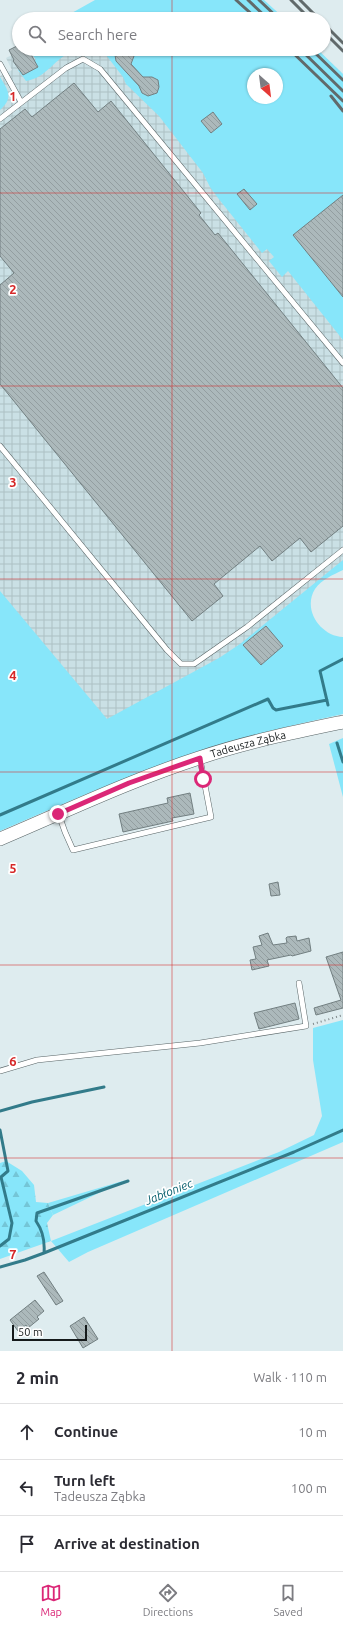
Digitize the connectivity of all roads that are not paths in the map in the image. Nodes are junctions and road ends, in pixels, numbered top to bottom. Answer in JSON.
{"nodes":[{"id":1,"x":0,"y":64,"type":"edge"},
{"id":2,"x":22,"y":102,"type":"junction"},
{"id":3,"x":0,"y":119,"type":"edge"},
{"id":4,"x":343,"y":363,"type":"edge"},
{"id":5,"x":0,"y":446,"type":"edge"},
{"id":6,"x":343,"y":550,"type":"edge"},
{"id":7,"x":343,"y":722,"type":"edge"},
{"id":8,"x":200,"y":758,"type":"junction"},
{"id":9,"x":58,"y":814,"type":"junction"},
{"id":10,"x":0,"y":838,"type":"edge"},
{"id":11,"x":299,"y":983,"type":"dead end"},
{"id":12,"x":0,"y":1070,"type":"edge"}],
"edges":[{"from":1,"to":2,"type":"lane"},
{"from":2,"to":3,"type":"lane"},
{"from":2,"to":4,"type":"lane"},
{"from":5,"to":6,"type":"lane"},
{"from":7,"to":8,"type":"street","name":"Tadeusza Ząbka"},
{"from":8,"to":9,"type":"street","name":"Tadeusza Ząbka"},
{"from":8,"to":9,"type":"lane"},
{"from":9,"to":10,"type":"street","name":"Tadeusza Ząbka"},
{"from":11,"to":12,"type":"lane"}]}
